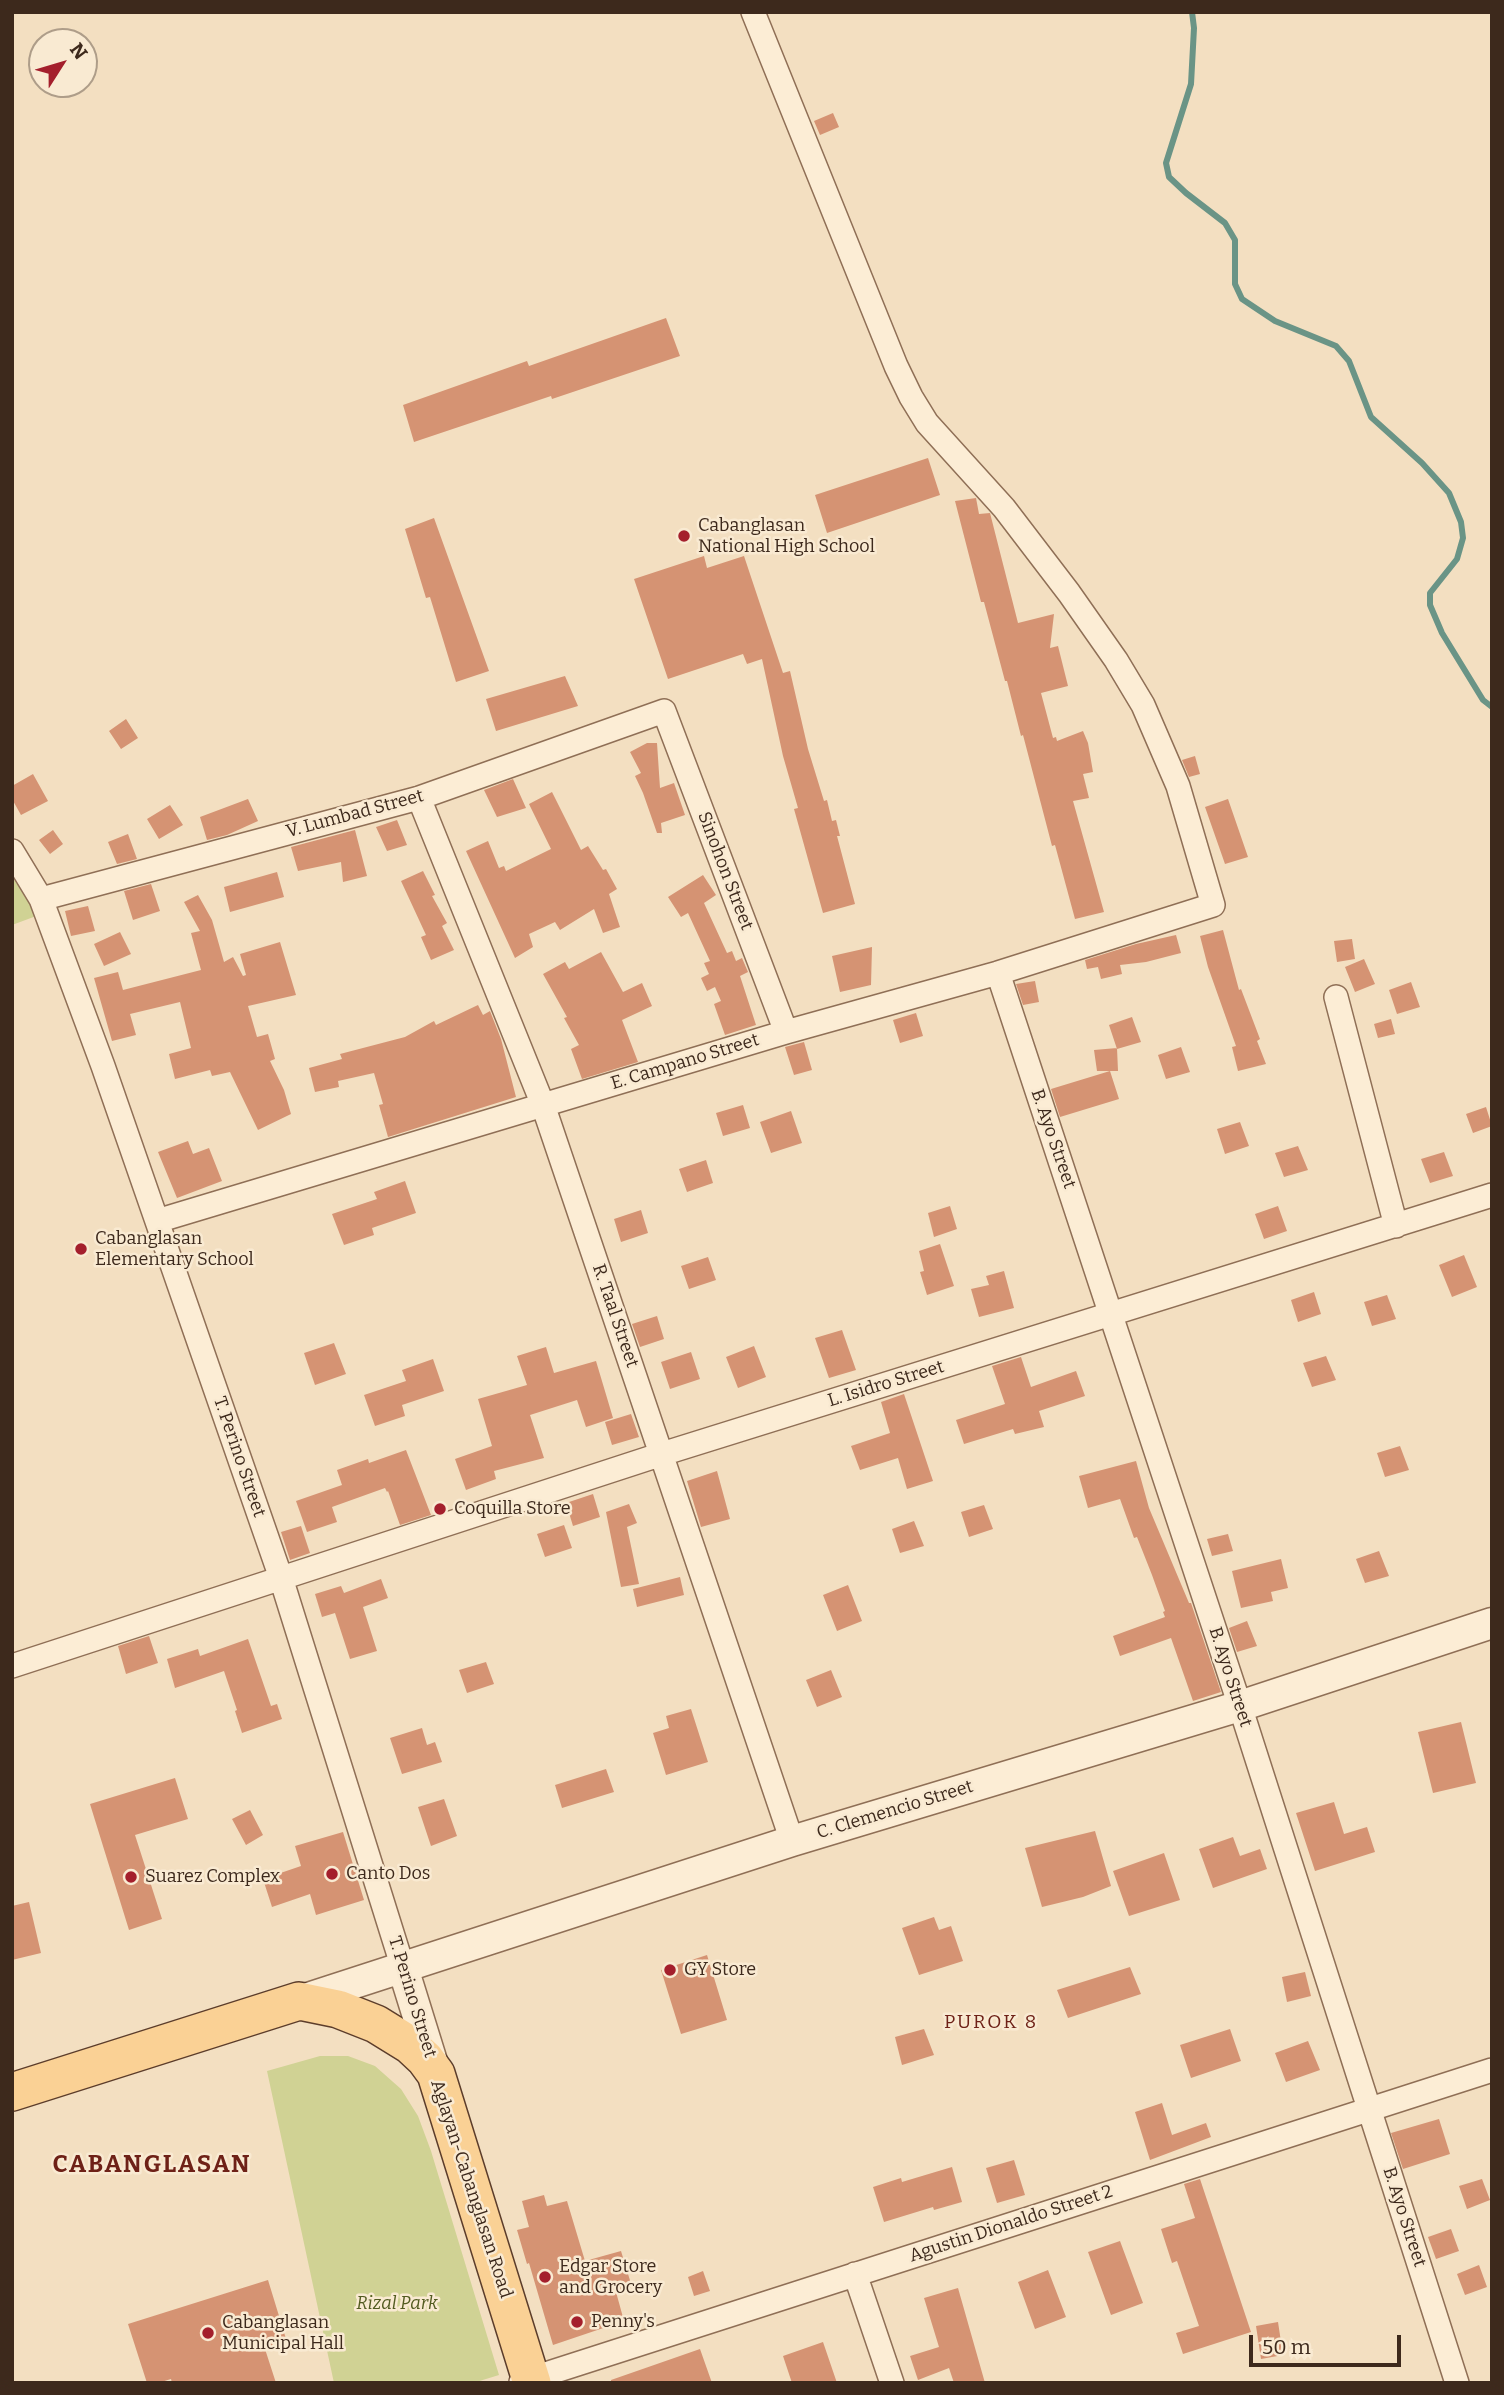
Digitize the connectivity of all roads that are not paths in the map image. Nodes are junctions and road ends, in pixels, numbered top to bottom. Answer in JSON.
{"nodes":[{"id":1,"x":753,"y":12,"type":"edge"},
{"id":2,"x":664,"y":711,"type":"joint"},
{"id":3,"x":419,"y":798,"type":"junction"},
{"id":4,"x":12,"y":851,"type":"edge"},
{"id":5,"x":41,"y":899,"type":"junction"},
{"id":6,"x":998,"y":973,"type":"junction"},
{"id":7,"x":1336,"y":997,"type":"dead end"},
{"id":8,"x":786,"y":1032,"type":"junction"},
{"id":9,"x":543,"y":1105,"type":"junction"},
{"id":10,"x":1492,"y":1195,"type":"edge"},
{"id":11,"x":156,"y":1221,"type":"junction"},
{"id":12,"x":1396,"y":1226,"type":"junction"},
{"id":13,"x":1112,"y":1314,"type":"junction"},
{"id":14,"x":662,"y":1454,"type":"junction"},
{"id":15,"x":281,"y":1578,"type":"junction"},
{"id":16,"x":1492,"y":1623,"type":"edge"},
{"id":17,"x":12,"y":1666,"type":"edge"},
{"id":18,"x":1240,"y":1706,"type":"junction"},
{"id":19,"x":792,"y":1841,"type":"junction"},
{"id":20,"x":403,"y":1968,"type":"junction"},
{"id":21,"x":299,"y":2001,"type":"junction"},
{"id":22,"x":1492,"y":2070,"type":"edge"},
{"id":23,"x":436,"y":2074,"type":"junction"},
{"id":24,"x":12,"y":2092,"type":"edge"},
{"id":25,"x":1370,"y":2108,"type":"junction"},
{"id":26,"x":855,"y":2274,"type":"junction"},
{"id":27,"x":527,"y":2381,"type":"edge"},
{"id":28,"x":892,"y":2383,"type":"edge"},
{"id":29,"x":1457,"y":2383,"type":"edge"}],
"edges":[{"from":1,"to":6,"type":"street","name":"E. Campano Street"},
{"from":2,"to":3,"type":"street","name":"V. Lumbad Street"},
{"from":2,"to":8,"type":"street","name":"Sinohon Street"},
{"from":3,"to":5,"type":"street","name":"V. Lumbad Street"},
{"from":3,"to":9,"type":"street","name":"R. Taal Street"},
{"from":4,"to":5,"type":"street","name":"T. Perino Street"},
{"from":5,"to":11,"type":"street","name":"T. Perino Street"},
{"from":6,"to":8,"type":"street","name":"E. Campano Street"},
{"from":6,"to":13,"type":"street","name":"B. Ayo Street"},
{"from":7,"to":12,"type":"street"},
{"from":8,"to":9,"type":"street","name":"E. Campano Street"},
{"from":9,"to":11,"type":"street","name":"E. Campano Street"},
{"from":9,"to":14,"type":"street","name":"R. Taal Street"},
{"from":10,"to":12,"type":"street","name":"L. Isidro Street"},
{"from":11,"to":15,"type":"street","name":"T. Perino Street"},
{"from":12,"to":13,"type":"street","name":"L. Isidro Street"},
{"from":13,"to":14,"type":"street","name":"L. Isidro Street"},
{"from":13,"to":18,"type":"street","name":"B. Ayo Street"},
{"from":14,"to":15,"type":"street","name":"L. Isidro Street"},
{"from":14,"to":19,"type":"street","name":"R. Taal Street"},
{"from":15,"to":17,"type":"street","name":"L. Isidro Street"},
{"from":15,"to":20,"type":"street","name":"T. Perino Street"},
{"from":16,"to":18,"type":"street","name":"C. Clemencio Street"},
{"from":18,"to":19,"type":"street","name":"C. Clemencio Street"},
{"from":18,"to":25,"type":"street","name":"B. Ayo Street"},
{"from":19,"to":20,"type":"street","name":"C. Clemencio Street"},
{"from":20,"to":21,"type":"street","name":"C. Clemencio Street"},
{"from":20,"to":23,"type":"street","name":"T. Perino Street"},
{"from":21,"to":23,"type":"main road","name":"Aglayan-Cabanglasan Road"},
{"from":21,"to":24,"type":"main road","name":"Aglayan-Cabanglasan Road"},
{"from":22,"to":25,"type":"street","name":"Agustin Dionaldo Street 2"},
{"from":23,"to":27,"type":"main road","name":"Aglayan-Cabanglasan Road"},
{"from":25,"to":26,"type":"street","name":"Agustin Dionaldo Street 2"},
{"from":25,"to":29,"type":"street","name":"B. Ayo Street"},
{"from":26,"to":27,"type":"street","name":"Agustin Dionaldo Street 2"},
{"from":26,"to":28,"type":"street"}]}
